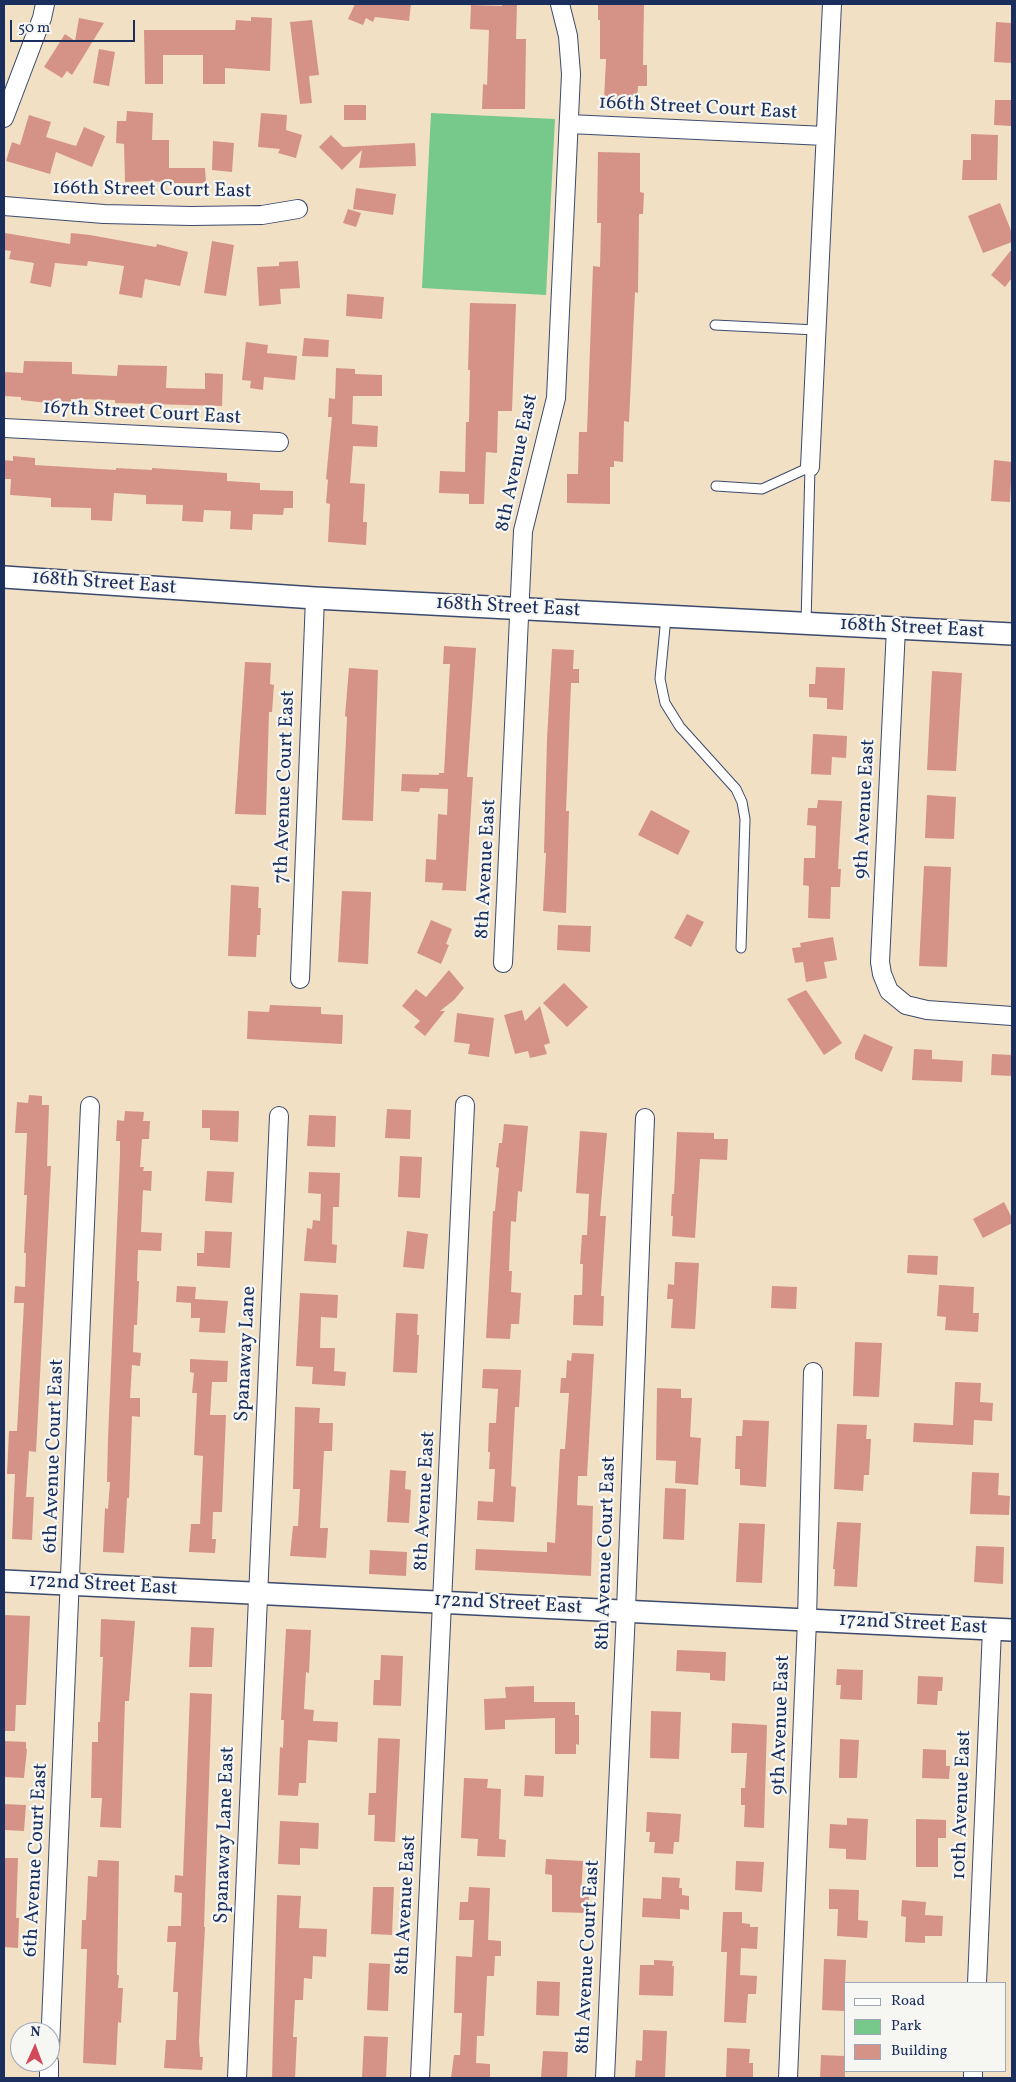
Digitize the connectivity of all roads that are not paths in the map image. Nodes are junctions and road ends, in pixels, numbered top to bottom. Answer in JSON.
{"nodes":[{"id":1,"x":45,"y":4,"type":"edge"},
{"id":2,"x":560,"y":4,"type":"edge"},
{"id":3,"x":832,"y":4,"type":"edge"},
{"id":4,"x":4,"y":118,"type":"edge"},
{"id":5,"x":569,"y":124,"type":"junction"},
{"id":6,"x":825,"y":136,"type":"junction"},
{"id":7,"x":4,"y":206,"type":"edge"},
{"id":8,"x":298,"y":209,"type":"dead end"},
{"id":9,"x":715,"y":325,"type":"dead end"},
{"id":10,"x":816,"y":330,"type":"junction"},
{"id":11,"x":4,"y":428,"type":"edge"},
{"id":12,"x":279,"y":442,"type":"dead end"},
{"id":13,"x":810,"y":467,"type":"junction"},
{"id":14,"x":716,"y":486,"type":"dead end"},
{"id":15,"x":4,"y":577,"type":"edge"},
{"id":16,"x":315,"y":598,"type":"junction"},
{"id":17,"x":520,"y":609,"type":"junction"},
{"id":18,"x":666,"y":616,"type":"junction"},
{"id":19,"x":806,"y":624,"type":"junction"},
{"id":20,"x":896,"y":628,"type":"junction"},
{"id":21,"x":1012,"y":634,"type":"edge"},
{"id":22,"x":741,"y":948,"type":"dead end"},
{"id":23,"x":503,"y":962,"type":"dead end"},
{"id":24,"x":300,"y":979,"type":"dead end"},
{"id":25,"x":1012,"y":1016,"type":"edge"},
{"id":26,"x":465,"y":1105,"type":"dead end"},
{"id":27,"x":90,"y":1106,"type":"dead end"},
{"id":28,"x":279,"y":1116,"type":"dead end"},
{"id":29,"x":645,"y":1118,"type":"dead end"},
{"id":30,"x":813,"y":1372,"type":"dead end"},
{"id":31,"x":4,"y":1581,"type":"edge"},
{"id":32,"x":71,"y":1585,"type":"junction"},
{"id":33,"x":258,"y":1593,"type":"junction"},
{"id":34,"x":442,"y":1602,"type":"junction"},
{"id":35,"x":626,"y":1610,"type":"junction"},
{"id":36,"x":807,"y":1620,"type":"junction"},
{"id":37,"x":1002,"y":1630,"type":"edge"},
{"id":38,"x":977,"y":1982,"type":"edge"},
{"id":39,"x":51,"y":2022,"type":"edge"},
{"id":40,"x":237,"y":2078,"type":"edge"},
{"id":41,"x":420,"y":2078,"type":"edge"},
{"id":42,"x":605,"y":2078,"type":"edge"},
{"id":43,"x":788,"y":2078,"type":"edge"}],
"edges":[{"from":1,"to":4,"type":"street"},
{"from":2,"to":5,"type":"street","name":"8th Avenue East"},
{"from":3,"to":6,"type":"street"},
{"from":5,"to":6,"type":"street","name":"166th Street Court East"},
{"from":5,"to":17,"type":"street","name":"8th Avenue East"},
{"from":6,"to":10,"type":"street"},
{"from":7,"to":8,"type":"street","name":"166th Street Court East"},
{"from":9,"to":10,"type":"lane"},
{"from":10,"to":13,"type":"street"},
{"from":11,"to":12,"type":"street","name":"167th Street Court East"},
{"from":13,"to":14,"type":"lane"},
{"from":13,"to":19,"type":"lane"},
{"from":15,"to":16,"type":"street","name":"168th Street East"},
{"from":16,"to":17,"type":"street","name":"168th Street East"},
{"from":16,"to":24,"type":"street","name":"7th Avenue Court East"},
{"from":17,"to":18,"type":"street","name":"168th Street East"},
{"from":17,"to":23,"type":"street","name":"8th Avenue East"},
{"from":18,"to":19,"type":"street","name":"168th Street East"},
{"from":18,"to":22,"type":"lane"},
{"from":19,"to":20,"type":"street","name":"168th Street East"},
{"from":20,"to":21,"type":"street","name":"168th Street East"},
{"from":20,"to":25,"type":"street","name":"9th Avenue East"},
{"from":26,"to":34,"type":"street","name":"8th Avenue East"},
{"from":27,"to":32,"type":"street","name":"6th Avenue Court East"},
{"from":28,"to":33,"type":"street","name":"Spanaway Lane"},
{"from":29,"to":35,"type":"street","name":"8th Avenue Court East"},
{"from":30,"to":36,"type":"street","name":"9th Avenue East"},
{"from":31,"to":32,"type":"street","name":"172nd Street East"},
{"from":32,"to":33,"type":"street","name":"172nd Street East"},
{"from":32,"to":39,"type":"street","name":"6th Avenue Court East"},
{"from":33,"to":34,"type":"street","name":"172nd Street East"},
{"from":33,"to":40,"type":"street","name":"Spanaway Lane East"},
{"from":34,"to":35,"type":"street","name":"172nd Street East"},
{"from":34,"to":41,"type":"street","name":"8th Avenue East"},
{"from":35,"to":36,"type":"street","name":"172nd Street East"},
{"from":35,"to":42,"type":"street","name":"8th Avenue Court East"},
{"from":36,"to":37,"type":"street","name":"172nd Street East"},
{"from":36,"to":43,"type":"street","name":"9th Avenue East"},
{"from":37,"to":38,"type":"street","name":"10th Avenue East"}]}
